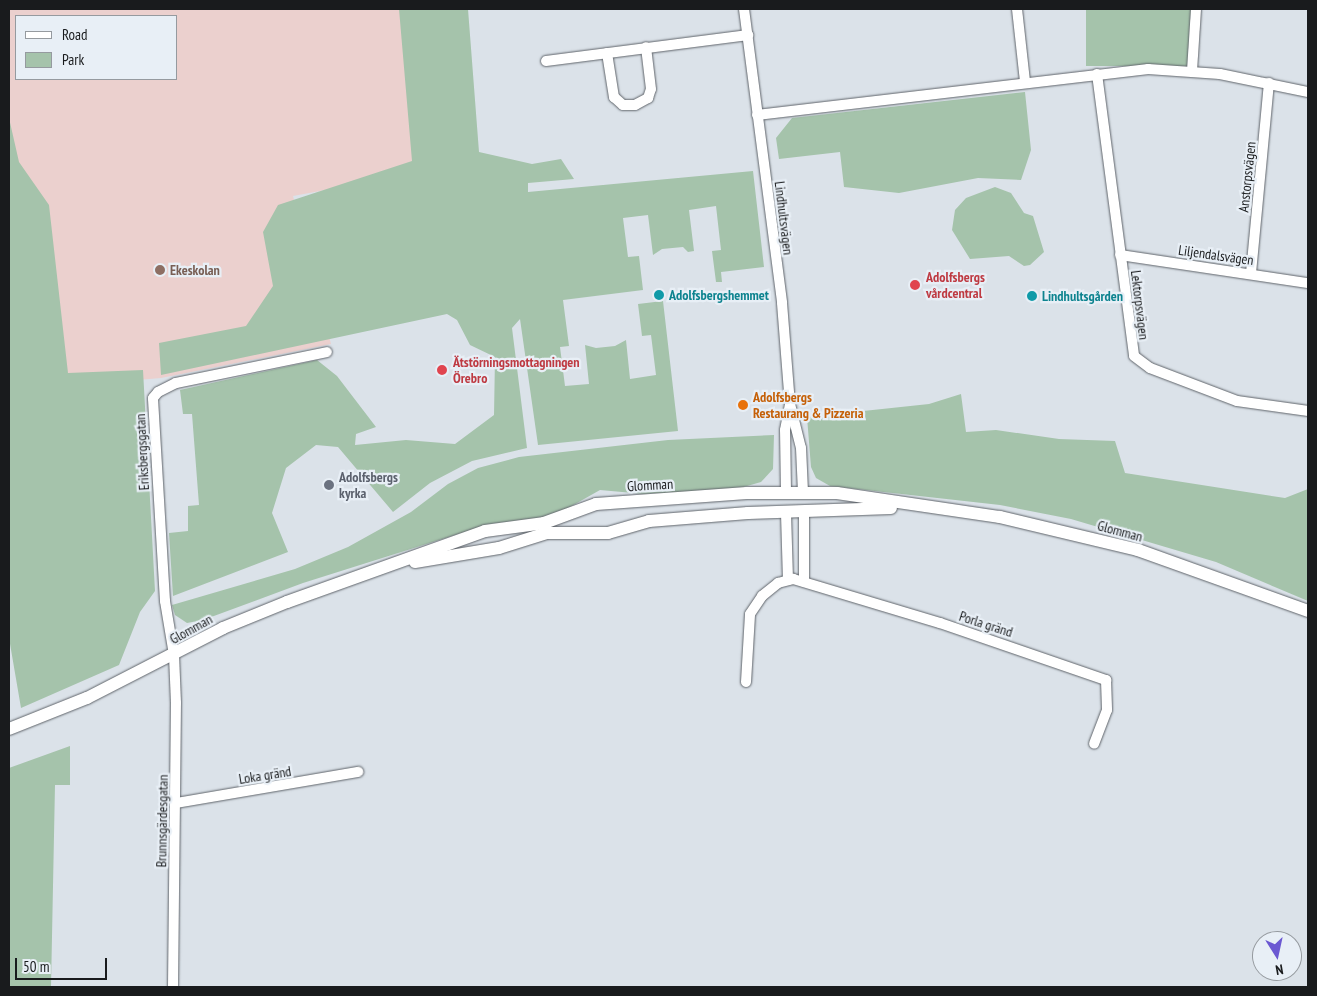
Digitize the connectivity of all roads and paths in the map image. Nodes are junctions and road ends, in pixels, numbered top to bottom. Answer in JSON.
{"nodes":[{"id":1,"x":744,"y":9,"type":"edge"},
{"id":2,"x":1017,"y":9,"type":"edge"},
{"id":3,"x":1196,"y":9,"type":"edge"},
{"id":4,"x":748,"y":35,"type":"junction"},
{"id":5,"x":646,"y":47,"type":"junction"},
{"id":6,"x":607,"y":53,"type":"junction"},
{"id":7,"x":546,"y":61,"type":"dead end"},
{"id":8,"x":1192,"y":71,"type":"junction"},
{"id":9,"x":1097,"y":74,"type":"junction"},
{"id":10,"x":1026,"y":82,"type":"junction"},
{"id":11,"x":1269,"y":83,"type":"junction"},
{"id":12,"x":1308,"y":92,"type":"edge"},
{"id":13,"x":757,"y":115,"type":"junction"},
{"id":14,"x":1120,"y":255,"type":"junction"},
{"id":15,"x":1251,"y":273,"type":"junction"},
{"id":16,"x":1308,"y":283,"type":"edge"},
{"id":17,"x":327,"y":352,"type":"dead end"},
{"id":18,"x":790,"y":404,"type":"junction"},
{"id":19,"x":1308,"y":411,"type":"edge"},
{"id":20,"x":786,"y":492,"type":"junction"},
{"id":21,"x":803,"y":492,"type":"junction"},
{"id":22,"x":918,"y":506,"type":"junction"},
{"id":23,"x":786,"y":512,"type":"junction"},
{"id":24,"x":804,"y":512,"type":"junction"},
{"id":25,"x":393,"y":566,"type":"junction"},
{"id":26,"x":795,"y":580,"type":"junction"},
{"id":27,"x":1308,"y":611,"type":"edge"},
{"id":28,"x":174,"y":656,"type":"junction"},
{"id":29,"x":746,"y":682,"type":"dead end"},
{"id":30,"x":9,"y":729,"type":"edge"},
{"id":31,"x":1094,"y":744,"type":"dead end"},
{"id":32,"x":358,"y":772,"type":"dead end"},
{"id":33,"x":176,"y":803,"type":"junction"},
{"id":34,"x":173,"y":987,"type":"edge"}],
"edges":[{"from":1,"to":4,"type":"street","name":"Lindhultsvägen"},
{"from":2,"to":10,"type":"street"},
{"from":3,"to":8,"type":"street"},
{"from":4,"to":5,"type":"street"},
{"from":4,"to":13,"type":"street","name":"Lindhultsvägen"},
{"from":5,"to":6,"type":"street"},
{"from":5,"to":6,"type":"street"},
{"from":6,"to":7,"type":"street"},
{"from":8,"to":9,"type":"street"},
{"from":8,"to":11,"type":"street"},
{"from":9,"to":10,"type":"street"},
{"from":9,"to":14,"type":"street","name":"Lektorpsvägen"},
{"from":10,"to":13,"type":"street"},
{"from":11,"to":12,"type":"street"},
{"from":11,"to":15,"type":"street","name":"Anstorpsvägen"},
{"from":13,"to":18,"type":"street","name":"Lindhultsvägen"},
{"from":14,"to":15,"type":"street","name":"Liljendalsvägen"},
{"from":14,"to":19,"type":"street","name":"Lektorpsvägen"},
{"from":15,"to":16,"type":"street","name":"Liljendalsvägen"},
{"from":17,"to":28,"type":"street","name":"Eriksbergsgatan"},
{"from":18,"to":20,"type":"street","name":"Lindhultsvägen"},
{"from":18,"to":21,"type":"street","name":"Lindhultsvägen"},
{"from":20,"to":21,"type":"street","name":"Glomman"},
{"from":20,"to":23,"type":"street"},
{"from":20,"to":25,"type":"street","name":"Glomman"},
{"from":21,"to":22,"type":"street","name":"Glomman"},
{"from":21,"to":24,"type":"street"},
{"from":22,"to":24,"type":"street","name":"Glomman"},
{"from":22,"to":27,"type":"street","name":"Glomman"},
{"from":23,"to":24,"type":"street","name":"Glomman"},
{"from":23,"to":25,"type":"street","name":"Glomman"},
{"from":23,"to":26,"type":"street"},
{"from":24,"to":26,"type":"street"},
{"from":25,"to":28,"type":"street","name":"Glomman"},
{"from":26,"to":29,"type":"street"},
{"from":26,"to":31,"type":"street","name":"Porla gränd"},
{"from":28,"to":30,"type":"street","name":"Glomman"},
{"from":28,"to":33,"type":"street","name":"Brunnsgärdesgatan"},
{"from":32,"to":33,"type":"street","name":"Loka gränd"},
{"from":33,"to":34,"type":"street","name":"Brunnsgärdesgatan"}]}
